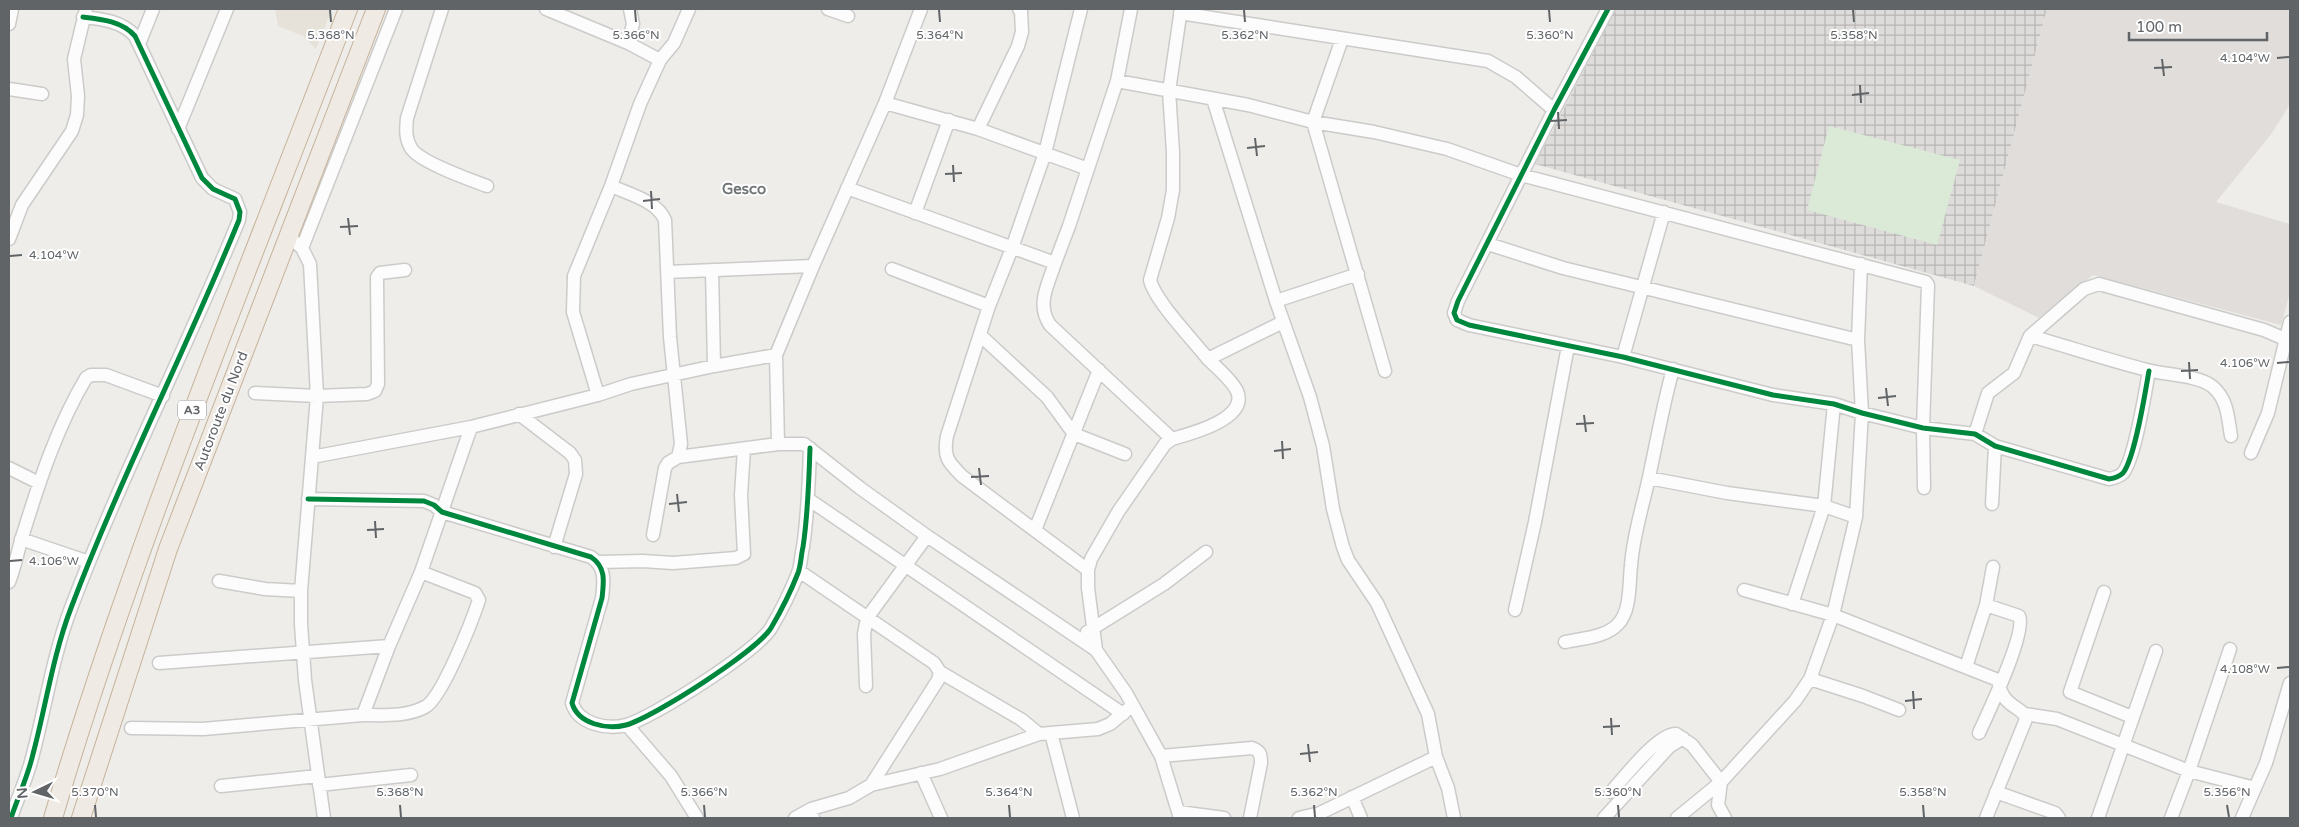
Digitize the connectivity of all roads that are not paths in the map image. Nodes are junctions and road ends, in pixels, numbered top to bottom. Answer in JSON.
{"nodes":[{"id":1,"x":12,"y":9,"type":"edge"},
{"id":2,"x":153,"y":9,"type":"edge"},
{"id":3,"x":227,"y":9,"type":"edge"},
{"id":4,"x":348,"y":9,"type":"edge"},
{"id":5,"x":396,"y":9,"type":"edge"},
{"id":6,"x":442,"y":9,"type":"edge"},
{"id":7,"x":546,"y":9,"type":"edge"},
{"id":8,"x":630,"y":9,"type":"edge"},
{"id":9,"x":690,"y":9,"type":"edge"},
{"id":10,"x":828,"y":9,"type":"edge"},
{"id":11,"x":921,"y":9,"type":"edge"},
{"id":12,"x":1019,"y":9,"type":"edge"},
{"id":13,"x":1081,"y":9,"type":"edge"},
{"id":14,"x":1131,"y":9,"type":"edge"},
{"id":15,"x":1608,"y":9,"type":"edge"},
{"id":16,"x":1180,"y":11,"type":"edge"},
{"id":17,"x":84,"y":13,"type":"edge"},
{"id":18,"x":376,"y":13,"type":"edge"},
{"id":19,"x":848,"y":16,"type":"dead end"},
{"id":20,"x":9,"y":24,"type":"edge"},
{"id":21,"x":1342,"y":38,"type":"junction"},
{"id":22,"x":628,"y":43,"type":"junction"},
{"id":23,"x":139,"y":44,"type":"junction"},
{"id":24,"x":660,"y":60,"type":"junction"},
{"id":25,"x":1117,"y":81,"type":"junction"},
{"id":26,"x":9,"y":89,"type":"edge"},
{"id":27,"x":1169,"y":91,"type":"junction"},
{"id":28,"x":42,"y":94,"type":"dead end"},
{"id":29,"x":1213,"y":99,"type":"junction"},
{"id":30,"x":885,"y":103,"type":"junction"},
{"id":31,"x":1554,"y":110,"type":"junction"},
{"id":32,"x":949,"y":120,"type":"junction"},
{"id":33,"x":1313,"y":122,"type":"junction"},
{"id":34,"x":178,"y":129,"type":"junction"},
{"id":35,"x":978,"y":129,"type":"junction"},
{"id":36,"x":1045,"y":153,"type":"junction"},
{"id":37,"x":1088,"y":169,"type":"junction"},
{"id":38,"x":1521,"y":175,"type":"junction"},
{"id":39,"x":487,"y":186,"type":"dead end"},
{"id":40,"x":611,"y":186,"type":"junction"},
{"id":41,"x":847,"y":188,"type":"junction"},
{"id":42,"x":1664,"y":212,"type":"junction"},
{"id":43,"x":916,"y":213,"type":"junction"},
{"id":44,"x":288,"y":236,"type":"junction"},
{"id":45,"x":9,"y":240,"type":"edge"},
{"id":46,"x":1488,"y":244,"type":"junction"},
{"id":47,"x":302,"y":248,"type":"junction"},
{"id":48,"x":1012,"y":248,"type":"junction"},
{"id":49,"x":1054,"y":262,"type":"junction"},
{"id":50,"x":1861,"y":264,"type":"junction"},
{"id":51,"x":813,"y":266,"type":"junction"},
{"id":52,"x":892,"y":269,"type":"dead end"},
{"id":53,"x":405,"y":270,"type":"dead end"},
{"id":54,"x":712,"y":270,"type":"junction"},
{"id":55,"x":667,"y":272,"type":"junction"},
{"id":56,"x":1358,"y":274,"type":"junction"},
{"id":57,"x":1643,"y":288,"type":"junction"},
{"id":58,"x":1276,"y":301,"type":"junction"},
{"id":59,"x":989,"y":306,"type":"junction"},
{"id":60,"x":1284,"y":322,"type":"junction"},
{"id":61,"x":2290,"y":322,"type":"edge"},
{"id":62,"x":980,"y":335,"type":"junction"},
{"id":63,"x":2030,"y":336,"type":"junction"},
{"id":64,"x":2285,"y":339,"type":"junction"},
{"id":65,"x":1858,"y":340,"type":"junction"},
{"id":66,"x":1568,"y":346,"type":"junction"},
{"id":67,"x":776,"y":355,"type":"junction"},
{"id":68,"x":1623,"y":357,"type":"junction"},
{"id":69,"x":1208,"y":359,"type":"junction"},
{"id":70,"x":714,"y":366,"type":"junction"},
{"id":71,"x":1673,"y":369,"type":"junction"},
{"id":72,"x":1099,"y":370,"type":"junction"},
{"id":73,"x":1384,"y":371,"type":"dead end"},
{"id":74,"x":2149,"y":371,"type":"junction"},
{"id":75,"x":673,"y":375,"type":"junction"},
{"id":76,"x":255,"y":393,"type":"dead end"},
{"id":77,"x":598,"y":395,"type":"junction"},
{"id":78,"x":163,"y":396,"type":"junction"},
{"id":79,"x":317,"y":396,"type":"junction"},
{"id":80,"x":1834,"y":404,"type":"junction"},
{"id":81,"x":1862,"y":413,"type":"junction"},
{"id":82,"x":519,"y":414,"type":"junction"},
{"id":83,"x":471,"y":427,"type":"junction"},
{"id":84,"x":1923,"y":428,"type":"junction"},
{"id":85,"x":1074,"y":434,"type":"junction"},
{"id":86,"x":1975,"y":434,"type":"junction"},
{"id":87,"x":2232,"y":436,"type":"dead end"},
{"id":88,"x":1172,"y":439,"type":"junction"},
{"id":89,"x":778,"y":444,"type":"junction"},
{"id":90,"x":1995,"y":446,"type":"junction"},
{"id":91,"x":744,"y":448,"type":"junction"},
{"id":92,"x":810,"y":448,"type":"junction"},
{"id":93,"x":1125,"y":454,"type":"dead end"},
{"id":94,"x":2251,"y":454,"type":"dead end"},
{"id":95,"x":312,"y":457,"type":"junction"},
{"id":96,"x":678,"y":457,"type":"junction"},
{"id":97,"x":9,"y":468,"type":"edge"},
{"id":98,"x":1649,"y":478,"type":"junction"},
{"id":99,"x":39,"y":483,"type":"junction"},
{"id":100,"x":1924,"y":488,"type":"dead end"},
{"id":101,"x":308,"y":499,"type":"junction"},
{"id":102,"x":808,"y":499,"type":"junction"},
{"id":103,"x":1992,"y":504,"type":"dead end"},
{"id":104,"x":1824,"y":506,"type":"junction"},
{"id":105,"x":442,"y":512,"type":"junction"},
{"id":106,"x":1856,"y":517,"type":"junction"},
{"id":107,"x":1035,"y":530,"type":"junction"},
{"id":108,"x":653,"y":535,"type":"dead end"},
{"id":109,"x":927,"y":536,"type":"junction"},
{"id":110,"x":21,"y":539,"type":"junction"},
{"id":111,"x":554,"y":547,"type":"junction"},
{"id":112,"x":1206,"y":552,"type":"dead end"},
{"id":113,"x":89,"y":562,"type":"junction"},
{"id":114,"x":599,"y":562,"type":"junction"},
{"id":115,"x":906,"y":565,"type":"junction"},
{"id":116,"x":1993,"y":567,"type":"dead end"},
{"id":117,"x":1088,"y":570,"type":"junction"},
{"id":118,"x":421,"y":572,"type":"junction"},
{"id":119,"x":799,"y":572,"type":"junction"},
{"id":120,"x":219,"y":581,"type":"dead end"},
{"id":121,"x":9,"y":582,"type":"edge"},
{"id":122,"x":1744,"y":590,"type":"dead end"},
{"id":123,"x":301,"y":591,"type":"junction"},
{"id":124,"x":2104,"y":592,"type":"dead end"},
{"id":125,"x":1792,"y":604,"type":"junction"},
{"id":126,"x":1986,"y":606,"type":"junction"},
{"id":127,"x":1515,"y":610,"type":"dead end"},
{"id":128,"x":1833,"y":616,"type":"junction"},
{"id":129,"x":867,"y":618,"type":"junction"},
{"id":130,"x":1093,"y":628,"type":"junction"},
{"id":131,"x":1079,"y":638,"type":"junction"},
{"id":132,"x":1565,"y":642,"type":"dead end"},
{"id":133,"x":389,"y":646,"type":"junction"},
{"id":134,"x":2230,"y":649,"type":"dead end"},
{"id":135,"x":1096,"y":650,"type":"junction"},
{"id":136,"x":2156,"y":651,"type":"dead end"},
{"id":137,"x":302,"y":652,"type":"junction"},
{"id":138,"x":159,"y":663,"type":"dead end"},
{"id":139,"x":1966,"y":667,"type":"junction"},
{"id":140,"x":940,"y":672,"type":"junction"},
{"id":141,"x":1810,"y":679,"type":"junction"},
{"id":142,"x":2290,"y":683,"type":"edge"},
{"id":143,"x":866,"y":686,"type":"dead end"},
{"id":144,"x":1999,"y":689,"type":"junction"},
{"id":145,"x":1132,"y":705,"type":"junction"},
{"id":146,"x":1899,"y":710,"type":"dead end"},
{"id":147,"x":1123,"y":714,"type":"junction"},
{"id":148,"x":2025,"y":714,"type":"junction"},
{"id":149,"x":364,"y":715,"type":"junction"},
{"id":150,"x":2132,"y":717,"type":"junction"},
{"id":151,"x":310,"y":719,"type":"junction"},
{"id":152,"x":627,"y":725,"type":"junction"},
{"id":153,"x":131,"y":728,"type":"dead end"},
{"id":154,"x":1979,"y":732,"type":"dead end"},
{"id":155,"x":1045,"y":734,"type":"junction"},
{"id":156,"x":1683,"y":738,"type":"junction"},
{"id":157,"x":2123,"y":744,"type":"junction"},
{"id":158,"x":1161,"y":756,"type":"junction"},
{"id":159,"x":1436,"y":757,"type":"junction"},
{"id":160,"x":2190,"y":771,"type":"junction"},
{"id":161,"x":921,"y":773,"type":"junction"},
{"id":162,"x":411,"y":775,"type":"dead end"},
{"id":163,"x":319,"y":780,"type":"junction"},
{"id":164,"x":1721,"y":782,"type":"junction"},
{"id":165,"x":871,"y":785,"type":"junction"},
{"id":166,"x":221,"y":786,"type":"dead end"},
{"id":167,"x":2255,"y":788,"type":"junction"},
{"id":168,"x":1610,"y":792,"type":"dead end"},
{"id":169,"x":1996,"y":792,"type":"junction"},
{"id":170,"x":1352,"y":796,"type":"junction"},
{"id":171,"x":812,"y":814,"type":"edge"},
{"id":172,"x":1179,"y":815,"type":"edge"},
{"id":173,"x":11,"y":818,"type":"edge"},
{"id":174,"x":53,"y":818,"type":"edge"},
{"id":175,"x":81,"y":818,"type":"edge"},
{"id":176,"x":324,"y":818,"type":"edge"},
{"id":177,"x":697,"y":818,"type":"edge"},
{"id":178,"x":796,"y":818,"type":"edge"},
{"id":179,"x":940,"y":818,"type":"edge"},
{"id":180,"x":1073,"y":818,"type":"edge"},
{"id":181,"x":1224,"y":818,"type":"edge"},
{"id":182,"x":1250,"y":818,"type":"edge"},
{"id":183,"x":1299,"y":818,"type":"edge"},
{"id":184,"x":1361,"y":818,"type":"edge"},
{"id":185,"x":1454,"y":818,"type":"edge"},
{"id":186,"x":1604,"y":818,"type":"edge"},
{"id":187,"x":1677,"y":818,"type":"edge"},
{"id":188,"x":1725,"y":818,"type":"edge"},
{"id":189,"x":1986,"y":818,"type":"edge"},
{"id":190,"x":2059,"y":818,"type":"edge"},
{"id":191,"x":2098,"y":818,"type":"edge"},
{"id":192,"x":2171,"y":818,"type":"edge"},
{"id":193,"x":2242,"y":818,"type":"edge"}],
"edges":[{"from":1,"to":20,"type":"street"},
{"from":2,"to":23,"type":"street"},
{"from":3,"to":34,"type":"street"},
{"from":4,"to":174,"type":"highway","name":"Autoroute du Nord","number":"A3"},
{"from":5,"to":47,"type":"street"},
{"from":6,"to":39,"type":"street"},
{"from":7,"to":22,"type":"street"},
{"from":8,"to":22,"type":"street"},
{"from":9,"to":24,"type":"street"},
{"from":10,"to":19,"type":"street"},
{"from":11,"to":30,"type":"street"},
{"from":12,"to":35,"type":"street"},
{"from":13,"to":36,"type":"street"},
{"from":14,"to":25,"type":"street"},
{"from":15,"to":31,"type":"street"},
{"from":16,"to":21,"type":"street"},
{"from":16,"to":27,"type":"street"},
{"from":17,"to":23,"type":"street"},
{"from":17,"to":45,"type":"street"},
{"from":18,"to":44,"type":"highway","name":"Autoroute du Nord","number":"A3"},
{"from":21,"to":31,"type":"street"},
{"from":21,"to":33,"type":"street"},
{"from":22,"to":24,"type":"street"},
{"from":23,"to":34,"type":"street"},
{"from":24,"to":40,"type":"street"},
{"from":25,"to":27,"type":"street"},
{"from":25,"to":37,"type":"street"},
{"from":26,"to":28,"type":"street"},
{"from":27,"to":29,"type":"street"},
{"from":27,"to":69,"type":"street"},
{"from":29,"to":33,"type":"street"},
{"from":29,"to":58,"type":"street"},
{"from":30,"to":32,"type":"street"},
{"from":30,"to":41,"type":"street"},
{"from":31,"to":38,"type":"street"},
{"from":32,"to":35,"type":"street"},
{"from":32,"to":43,"type":"street"},
{"from":33,"to":38,"type":"street"},
{"from":33,"to":56,"type":"street"},
{"from":34,"to":78,"type":"street"},
{"from":35,"to":36,"type":"street"},
{"from":36,"to":37,"type":"street"},
{"from":36,"to":48,"type":"street"},
{"from":37,"to":49,"type":"street"},
{"from":38,"to":42,"type":"street"},
{"from":38,"to":46,"type":"street"},
{"from":40,"to":55,"type":"street"},
{"from":40,"to":77,"type":"street"},
{"from":41,"to":43,"type":"street"},
{"from":41,"to":51,"type":"street"},
{"from":42,"to":50,"type":"street"},
{"from":42,"to":57,"type":"street"},
{"from":43,"to":48,"type":"street"},
{"from":44,"to":47,"type":"street"},
{"from":44,"to":175,"type":"highway","name":"Autoroute du Nord","number":"A3"},
{"from":46,"to":57,"type":"street"},
{"from":46,"to":66,"type":"street"},
{"from":47,"to":79,"type":"street"},
{"from":48,"to":49,"type":"street"},
{"from":48,"to":59,"type":"street"},
{"from":49,"to":72,"type":"street"},
{"from":50,"to":65,"type":"street"},
{"from":50,"to":84,"type":"street"},
{"from":51,"to":54,"type":"street"},
{"from":51,"to":67,"type":"street"},
{"from":52,"to":59,"type":"street"},
{"from":53,"to":79,"type":"street"},
{"from":54,"to":55,"type":"street"},
{"from":54,"to":70,"type":"street"},
{"from":55,"to":75,"type":"street"},
{"from":56,"to":58,"type":"street"},
{"from":56,"to":73,"type":"street"},
{"from":57,"to":65,"type":"street"},
{"from":57,"to":68,"type":"street"},
{"from":58,"to":60,"type":"street"},
{"from":59,"to":62,"type":"street"},
{"from":60,"to":69,"type":"street"},
{"from":60,"to":159,"type":"street"},
{"from":61,"to":64,"type":"street"},
{"from":62,"to":85,"type":"street"},
{"from":62,"to":107,"type":"street"},
{"from":63,"to":64,"type":"street"},
{"from":63,"to":74,"type":"street"},
{"from":63,"to":86,"type":"street"},
{"from":64,"to":94,"type":"street"},
{"from":65,"to":81,"type":"street"},
{"from":66,"to":68,"type":"street"},
{"from":66,"to":127,"type":"street"},
{"from":67,"to":70,"type":"street"},
{"from":67,"to":89,"type":"street"},
{"from":68,"to":71,"type":"street"},
{"from":69,"to":88,"type":"street"},
{"from":70,"to":75,"type":"street"},
{"from":71,"to":80,"type":"street"},
{"from":71,"to":98,"type":"street"},
{"from":72,"to":85,"type":"street"},
{"from":72,"to":88,"type":"street"},
{"from":74,"to":87,"type":"street"},
{"from":74,"to":90,"type":"street"},
{"from":75,"to":77,"type":"street"},
{"from":75,"to":96,"type":"street"},
{"from":76,"to":79,"type":"street"},
{"from":77,"to":82,"type":"street"},
{"from":78,"to":99,"type":"street"},
{"from":78,"to":113,"type":"street"},
{"from":79,"to":95,"type":"street"},
{"from":80,"to":81,"type":"street"},
{"from":80,"to":104,"type":"street"},
{"from":81,"to":84,"type":"street"},
{"from":81,"to":106,"type":"street"},
{"from":82,"to":83,"type":"street"},
{"from":82,"to":111,"type":"street"},
{"from":83,"to":95,"type":"street"},
{"from":83,"to":105,"type":"street"},
{"from":84,"to":86,"type":"street"},
{"from":84,"to":100,"type":"street"},
{"from":85,"to":93,"type":"street"},
{"from":85,"to":107,"type":"street"},
{"from":86,"to":90,"type":"street"},
{"from":88,"to":117,"type":"street"},
{"from":89,"to":91,"type":"street"},
{"from":89,"to":92,"type":"street"},
{"from":90,"to":103,"type":"street"},
{"from":91,"to":96,"type":"street"},
{"from":91,"to":114,"type":"street"},
{"from":92,"to":102,"type":"street"},
{"from":92,"to":109,"type":"street"},
{"from":95,"to":101,"type":"street"},
{"from":96,"to":108,"type":"street"},
{"from":97,"to":99,"type":"street"},
{"from":98,"to":104,"type":"street"},
{"from":98,"to":132,"type":"street"},
{"from":99,"to":110,"type":"street"},
{"from":101,"to":105,"type":"street"},
{"from":101,"to":123,"type":"street"},
{"from":102,"to":115,"type":"street"},
{"from":102,"to":119,"type":"street"},
{"from":104,"to":106,"type":"street"},
{"from":104,"to":125,"type":"street"},
{"from":105,"to":111,"type":"street"},
{"from":105,"to":118,"type":"street"},
{"from":106,"to":128,"type":"street"},
{"from":107,"to":117,"type":"street"},
{"from":109,"to":115,"type":"street"},
{"from":109,"to":131,"type":"street"},
{"from":110,"to":113,"type":"street"},
{"from":110,"to":121,"type":"street"},
{"from":111,"to":114,"type":"street"},
{"from":112,"to":130,"type":"street"},
{"from":113,"to":173,"type":"street"},
{"from":114,"to":152,"type":"street"},
{"from":115,"to":129,"type":"street"},
{"from":115,"to":147,"type":"street"},
{"from":116,"to":126,"type":"street"},
{"from":117,"to":130,"type":"street"},
{"from":118,"to":133,"type":"street"},
{"from":118,"to":149,"type":"street"},
{"from":119,"to":129,"type":"street"},
{"from":119,"to":152,"type":"street"},
{"from":120,"to":123,"type":"street"},
{"from":122,"to":125,"type":"street"},
{"from":123,"to":137,"type":"street"},
{"from":124,"to":150,"type":"street"},
{"from":125,"to":128,"type":"street"},
{"from":126,"to":139,"type":"street"},
{"from":126,"to":144,"type":"street"},
{"from":128,"to":139,"type":"street"},
{"from":128,"to":141,"type":"street"},
{"from":129,"to":140,"type":"street"},
{"from":129,"to":143,"type":"street"},
{"from":130,"to":131,"type":"street"},
{"from":130,"to":135,"type":"street"},
{"from":131,"to":135,"type":"street"},
{"from":133,"to":137,"type":"street"},
{"from":133,"to":149,"type":"street"},
{"from":134,"to":160,"type":"street"},
{"from":135,"to":145,"type":"street"},
{"from":136,"to":150,"type":"street"},
{"from":137,"to":138,"type":"street"},
{"from":137,"to":151,"type":"street"},
{"from":139,"to":144,"type":"street"},
{"from":140,"to":155,"type":"street"},
{"from":140,"to":165,"type":"street"},
{"from":141,"to":146,"type":"street"},
{"from":141,"to":164,"type":"street"},
{"from":142,"to":167,"type":"street"},
{"from":144,"to":148,"type":"street"},
{"from":144,"to":154,"type":"street"},
{"from":145,"to":147,"type":"street"},
{"from":145,"to":158,"type":"street"},
{"from":147,"to":155,"type":"street"},
{"from":148,"to":157,"type":"street"},
{"from":148,"to":169,"type":"street"},
{"from":149,"to":151,"type":"street"},
{"from":150,"to":157,"type":"street"},
{"from":151,"to":153,"type":"street"},
{"from":151,"to":163,"type":"street"},
{"from":152,"to":177,"type":"street"},
{"from":155,"to":161,"type":"street"},
{"from":155,"to":180,"type":"street"},
{"from":156,"to":164,"type":"street"},
{"from":156,"to":168,"type":"street"},
{"from":156,"to":186,"type":"street"},
{"from":157,"to":160,"type":"street"},
{"from":157,"to":191,"type":"street"},
{"from":158,"to":172,"type":"street"},
{"from":158,"to":182,"type":"street"},
{"from":159,"to":170,"type":"street"},
{"from":159,"to":185,"type":"street"},
{"from":160,"to":167,"type":"street"},
{"from":160,"to":192,"type":"street"},
{"from":161,"to":165,"type":"street"},
{"from":161,"to":179,"type":"street"},
{"from":162,"to":163,"type":"street"},
{"from":163,"to":166,"type":"street"},
{"from":163,"to":176,"type":"street"},
{"from":164,"to":187,"type":"street"},
{"from":164,"to":188,"type":"street"},
{"from":165,"to":171,"type":"street"},
{"from":167,"to":193,"type":"street"},
{"from":169,"to":189,"type":"street"},
{"from":169,"to":190,"type":"street"},
{"from":170,"to":183,"type":"street"},
{"from":170,"to":184,"type":"street"},
{"from":171,"to":178,"type":"street"},
{"from":172,"to":181,"type":"street"}]}
